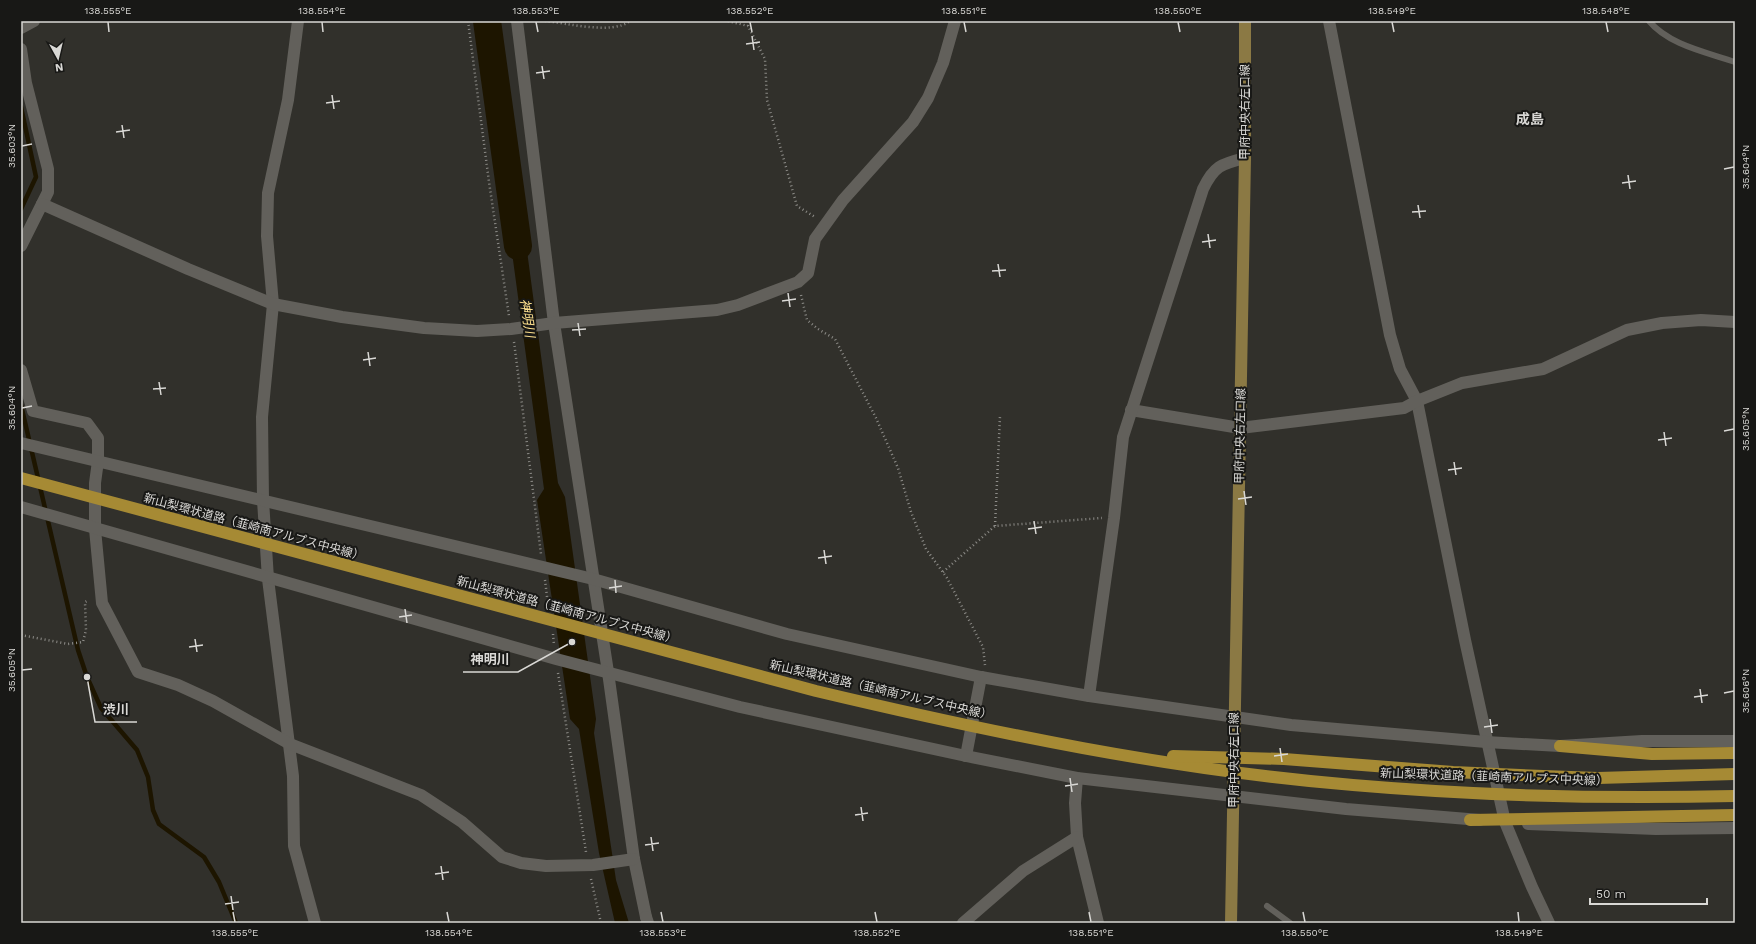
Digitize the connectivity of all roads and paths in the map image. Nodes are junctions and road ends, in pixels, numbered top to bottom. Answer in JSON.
{"nodes":[{"id":1,"x":34,"y":21,"type":"edge"},
{"id":2,"x":298,"y":21,"type":"edge"},
{"id":3,"x":468,"y":21,"type":"edge"},
{"id":4,"x":517,"y":21,"type":"edge"},
{"id":5,"x":545,"y":21,"type":"edge"},
{"id":6,"x":630,"y":21,"type":"edge"},
{"id":7,"x":728,"y":21,"type":"edge"},
{"id":8,"x":749,"y":21,"type":"edge"},
{"id":9,"x":955,"y":21,"type":"edge"},
{"id":10,"x":1245,"y":21,"type":"edge"},
{"id":11,"x":1329,"y":21,"type":"edge"},
{"id":12,"x":1648,"y":21,"type":"edge"},
{"id":13,"x":748,"y":26,"type":"junction"},
{"id":14,"x":21,"y":28,"type":"edge"},
{"id":15,"x":21,"y":48,"type":"edge"},
{"id":16,"x":1735,"y":62,"type":"edge"},
{"id":17,"x":24,"y":84,"type":"edge"},
{"id":18,"x":1245,"y":158,"type":"junction"},
{"id":19,"x":42,"y":204,"type":"junction"},
{"id":20,"x":826,"y":223,"type":"junction"},
{"id":21,"x":21,"y":246,"type":"edge"},
{"id":22,"x":798,"y":282,"type":"junction"},
{"id":23,"x":273,"y":304,"type":"junction"},
{"id":24,"x":1735,"y":322,"type":"edge"},
{"id":25,"x":551,"y":323,"type":"junction"},
{"id":26,"x":513,"y":328,"type":"junction"},
{"id":27,"x":21,"y":370,"type":"edge"},
{"id":28,"x":1417,"y":401,"type":"junction"},
{"id":29,"x":1132,"y":410,"type":"junction"},
{"id":30,"x":1000,"y":416,"type":"dead end"},
{"id":31,"x":1240,"y":428,"type":"junction"},
{"id":32,"x":21,"y":443,"type":"edge"},
{"id":33,"x":98,"y":461,"type":"junction"},
{"id":34,"x":21,"y":478,"type":"edge"},
{"id":35,"x":263,"y":500,"type":"junction"},
{"id":36,"x":21,"y":508,"type":"edge"},
{"id":37,"x":1114,"y":518,"type":"junction"},
{"id":38,"x":995,"y":526,"type":"junction"},
{"id":39,"x":95,"y":529,"type":"junction"},
{"id":40,"x":546,"y":568,"type":"junction"},
{"id":41,"x":943,"y":572,"type":"junction"},
{"id":42,"x":268,"y":578,"type":"junction"},
{"id":43,"x":592,"y":578,"type":"junction"},
{"id":44,"x":101,"y":596,"type":"junction"},
{"id":45,"x":550,"y":613,"type":"dead end"},
{"id":46,"x":552,"y":628,"type":"dead end"},
{"id":47,"x":21,"y":635,"type":"edge"},
{"id":48,"x":561,"y":660,"type":"junction"},
{"id":49,"x":608,"y":672,"type":"junction"},
{"id":50,"x":980,"y":677,"type":"junction"},
{"id":51,"x":1089,"y":696,"type":"junction"},
{"id":52,"x":1234,"y":716,"type":"junction"},
{"id":53,"x":1735,"y":741,"type":"edge"},
{"id":54,"x":1486,"y":742,"type":"junction"},
{"id":55,"x":290,"y":744,"type":"junction"},
{"id":56,"x":1560,"y":746,"type":"junction"},
{"id":57,"x":1110,"y":752,"type":"junction"},
{"id":58,"x":1735,"y":753,"type":"edge"},
{"id":59,"x":966,"y":756,"type":"junction"},
{"id":60,"x":1735,"y":774,"type":"edge"},
{"id":61,"x":1076,"y":778,"type":"junction"},
{"id":62,"x":1234,"y":796,"type":"junction"},
{"id":63,"x":1735,"y":796,"type":"edge"},
{"id":64,"x":1735,"y":815,"type":"edge"},
{"id":65,"x":1470,"y":820,"type":"joint"},
{"id":66,"x":1505,"y":821,"type":"junction"},
{"id":67,"x":1735,"y":828,"type":"edge"},
{"id":68,"x":1078,"y":837,"type":"junction"},
{"id":69,"x":630,"y":860,"type":"junction"},
{"id":70,"x":590,"y":865,"type":"junction"},
{"id":71,"x":1268,"y":906,"type":"dead end"},
{"id":72,"x":647,"y":920,"type":"edge"},
{"id":73,"x":315,"y":923,"type":"edge"},
{"id":74,"x":601,"y":923,"type":"edge"},
{"id":75,"x":963,"y":923,"type":"edge"},
{"id":76,"x":1098,"y":923,"type":"edge"},
{"id":77,"x":1231,"y":923,"type":"edge"},
{"id":78,"x":1290,"y":923,"type":"edge"},
{"id":79,"x":1549,"y":923,"type":"edge"}],
"edges":[{"from":1,"to":14,"type":"street"},
{"from":2,"to":23,"type":"street"},
{"from":3,"to":26,"type":"path"},
{"from":4,"to":25,"type":"street"},
{"from":5,"to":6,"type":"path"},
{"from":7,"to":13,"type":"path"},
{"from":8,"to":13,"type":"path"},
{"from":9,"to":20,"type":"street"},
{"from":10,"to":18,"type":"main road","name":"甲府中央右左口線"},
{"from":11,"to":28,"type":"street"},
{"from":12,"to":16,"type":"lane"},
{"from":13,"to":20,"type":"path"},
{"from":15,"to":17,"type":"street"},
{"from":17,"to":19,"type":"street"},
{"from":18,"to":29,"type":"street"},
{"from":18,"to":31,"type":"main road","name":"甲府中央右左口線"},
{"from":19,"to":21,"type":"street"},
{"from":19,"to":23,"type":"street"},
{"from":20,"to":22,"type":"street"},
{"from":22,"to":25,"type":"street"},
{"from":22,"to":41,"type":"path"},
{"from":23,"to":26,"type":"street"},
{"from":23,"to":35,"type":"street"},
{"from":24,"to":28,"type":"street"},
{"from":25,"to":26,"type":"street"},
{"from":25,"to":43,"type":"street"},
{"from":26,"to":40,"type":"path"},
{"from":27,"to":33,"type":"street"},
{"from":28,"to":31,"type":"street"},
{"from":28,"to":54,"type":"street"},
{"from":29,"to":31,"type":"street"},
{"from":29,"to":37,"type":"street"},
{"from":30,"to":38,"type":"path"},
{"from":31,"to":52,"type":"main road","name":"甲府中央右左口線"},
{"from":32,"to":33,"type":"street"},
{"from":33,"to":35,"type":"street"},
{"from":33,"to":39,"type":"street"},
{"from":34,"to":57,"type":"highway","name":"新山梨環状道路（韮崎南アルプス中央線）"},
{"from":35,"to":40,"type":"street"},
{"from":35,"to":42,"type":"street"},
{"from":36,"to":39,"type":"street"},
{"from":37,"to":38,"type":"path"},
{"from":37,"to":51,"type":"street"},
{"from":38,"to":41,"type":"path"},
{"from":39,"to":42,"type":"street"},
{"from":39,"to":44,"type":"street"},
{"from":40,"to":43,"type":"street"},
{"from":40,"to":45,"type":"path"},
{"from":41,"to":50,"type":"path"},
{"from":42,"to":48,"type":"street"},
{"from":42,"to":55,"type":"street"},
{"from":43,"to":49,"type":"street"},
{"from":43,"to":50,"type":"street"},
{"from":44,"to":47,"type":"path"},
{"from":44,"to":55,"type":"street"},
{"from":46,"to":48,"type":"path"},
{"from":48,"to":49,"type":"street"},
{"from":48,"to":70,"type":"path"},
{"from":49,"to":59,"type":"street"},
{"from":49,"to":69,"type":"street"},
{"from":50,"to":51,"type":"street"},
{"from":50,"to":59,"type":"street"},
{"from":51,"to":52,"type":"street"},
{"from":52,"to":54,"type":"street"},
{"from":52,"to":62,"type":"main road","name":"甲府中央右左口線"},
{"from":53,"to":56,"type":"street"},
{"from":54,"to":56,"type":"street"},
{"from":54,"to":66,"type":"street"},
{"from":55,"to":70,"type":"street"},
{"from":55,"to":73,"type":"street"},
{"from":56,"to":58,"type":"highway"},
{"from":57,"to":60,"type":"highway","name":"新山梨環状道路（韮崎南アルプス中央線）"},
{"from":57,"to":63,"type":"highway","name":"新山梨環状道路（韮崎南アルプス中央線）"},
{"from":59,"to":61,"type":"street"},
{"from":61,"to":62,"type":"street"},
{"from":61,"to":68,"type":"street"},
{"from":62,"to":65,"type":"street"},
{"from":62,"to":77,"type":"main road","name":"甲府中央右左口線"},
{"from":64,"to":66,"type":"highway"},
{"from":65,"to":66,"type":"highway"},
{"from":66,"to":67,"type":"street"},
{"from":66,"to":79,"type":"street"},
{"from":68,"to":75,"type":"street"},
{"from":68,"to":76,"type":"street"},
{"from":69,"to":70,"type":"street"},
{"from":69,"to":72,"type":"street"},
{"from":70,"to":74,"type":"path"},
{"from":71,"to":78,"type":"lane"}]}
